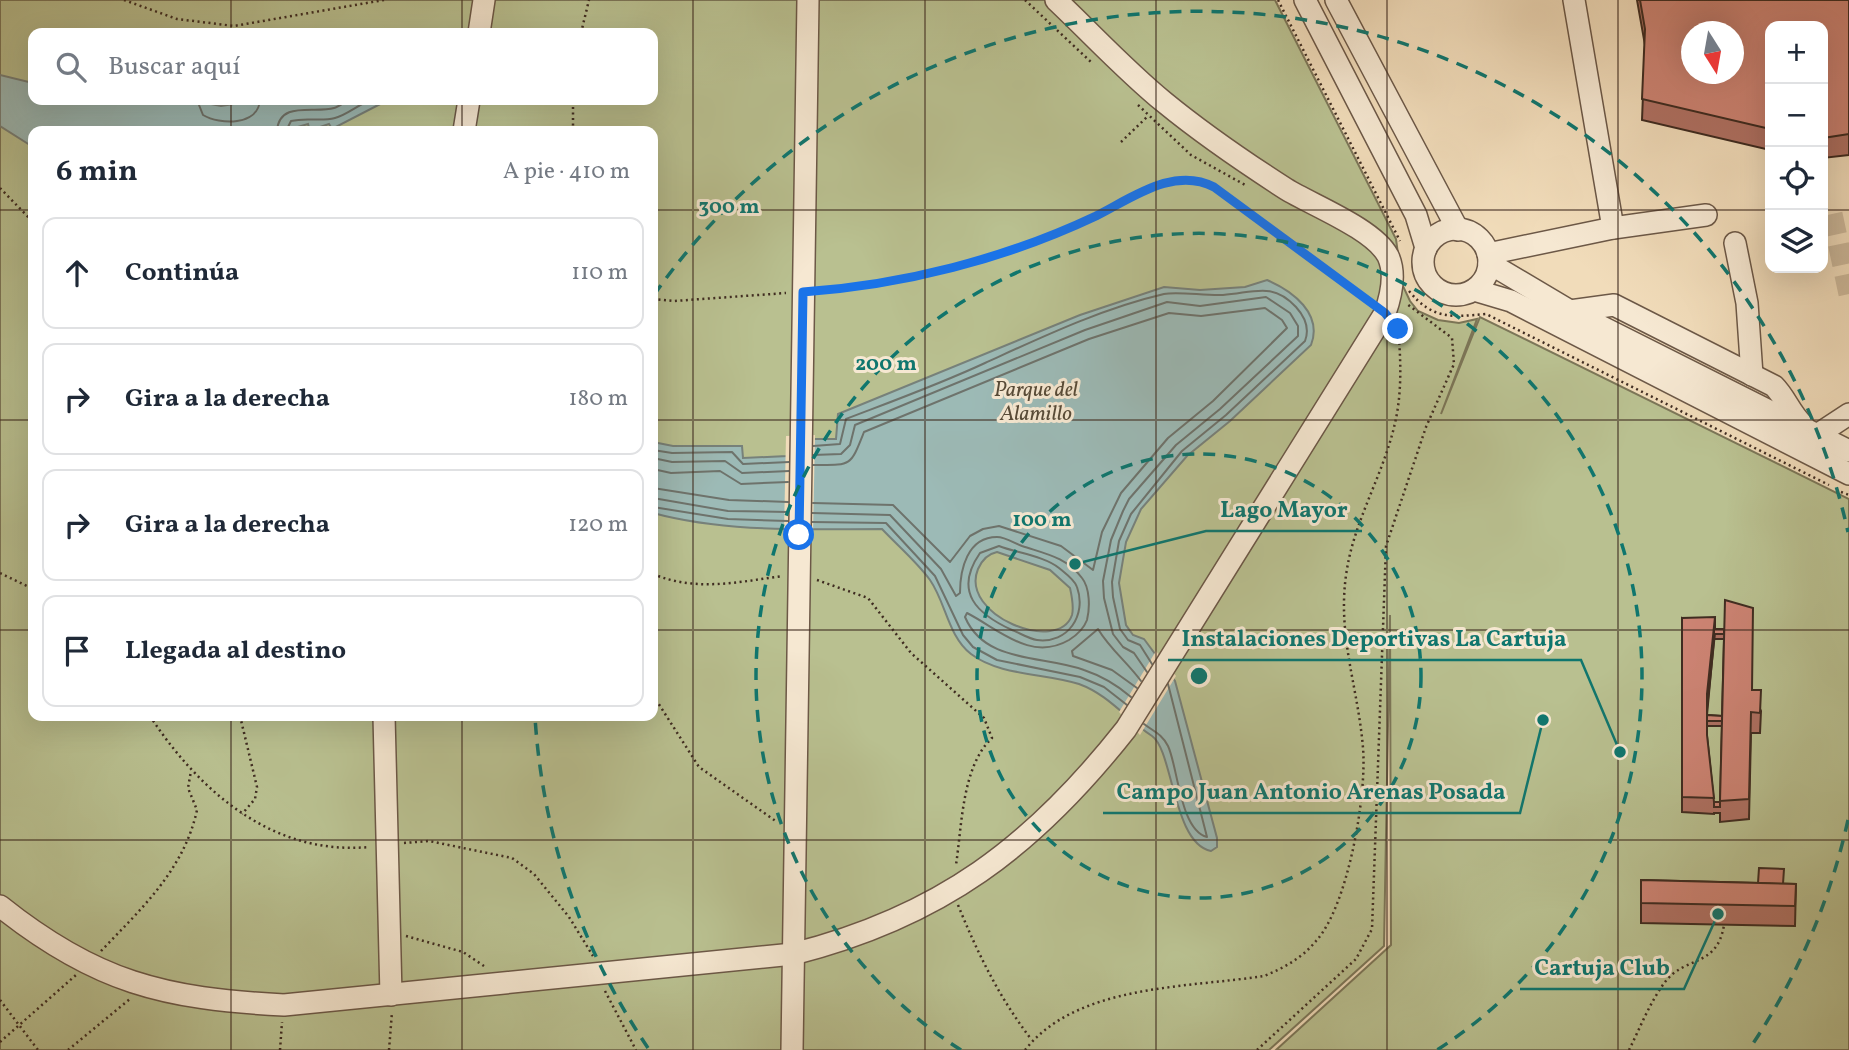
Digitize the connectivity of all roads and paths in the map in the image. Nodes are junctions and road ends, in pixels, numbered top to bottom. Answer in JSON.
{"nodes":[{"id":1,"x":124,"y":0,"type":"edge"},
{"id":2,"x":384,"y":0,"type":"edge"},
{"id":3,"x":484,"y":0,"type":"edge"},
{"id":4,"x":590,"y":0,"type":"edge"},
{"id":5,"x":808,"y":0,"type":"edge"},
{"id":6,"x":1025,"y":0,"type":"edge"},
{"id":7,"x":1056,"y":0,"type":"edge"},
{"id":8,"x":1305,"y":0,"type":"edge"},
{"id":9,"x":1336,"y":0,"type":"edge"},
{"id":10,"x":1574,"y":0,"type":"edge"},
{"id":11,"x":480,"y":28,"type":"edge"},
{"id":12,"x":582,"y":28,"type":"edge"},
{"id":13,"x":1101,"y":71,"type":"dead end"},
{"id":14,"x":1130,"y":98,"type":"dead end"},
{"id":15,"x":468,"y":105,"type":"edge"},
{"id":16,"x":573,"y":105,"type":"edge"},
{"id":17,"x":1156,"y":108,"type":"junction"},
{"id":18,"x":465,"y":126,"type":"edge"},
{"id":19,"x":573,"y":126,"type":"edge"},
{"id":20,"x":1121,"y":142,"type":"dead end"},
{"id":21,"x":0,"y":188,"type":"edge"},
{"id":22,"x":1249,"y":188,"type":"dead end"},
{"id":23,"x":1706,"y":215,"type":"dead end"},
{"id":24,"x":28,"y":217,"type":"edge"},
{"id":25,"x":1613,"y":228,"type":"junction"},
{"id":26,"x":1458,"y":230,"type":"junction"},
{"id":27,"x":1735,"y":243,"type":"dead end"},
{"id":28,"x":1425,"y":253,"type":"junction"},
{"id":29,"x":1388,"y":257,"type":"junction"},
{"id":30,"x":1488,"y":259,"type":"junction"},
{"id":31,"x":1392,"y":280,"type":"junction"},
{"id":32,"x":1474,"y":290,"type":"junction"},
{"id":33,"x":803,"y":292,"type":"junction"},
{"id":34,"x":658,"y":299,"type":"edge"},
{"id":35,"x":1570,"y":311,"type":"junction"},
{"id":36,"x":1385,"y":313,"type":"junction"},
{"id":37,"x":1752,"y":375,"type":"junction"},
{"id":38,"x":1849,"y":414,"type":"edge"},
{"id":39,"x":1814,"y":433,"type":"junction"},
{"id":40,"x":1849,"y":451,"type":"edge"},
{"id":41,"x":1849,"y":474,"type":"edge"},
{"id":42,"x":0,"y":573,"type":"edge"},
{"id":43,"x":798,"y":573,"type":"junction"},
{"id":44,"x":658,"y":576,"type":"edge"},
{"id":45,"x":28,"y":587,"type":"edge"},
{"id":46,"x":658,"y":703,"type":"edge"},
{"id":47,"x":154,"y":721,"type":"edge"},
{"id":48,"x":241,"y":721,"type":"edge"},
{"id":49,"x":384,"y":721,"type":"edge"},
{"id":50,"x":191,"y":771,"type":"junction"},
{"id":51,"x":242,"y":814,"type":"junction"},
{"id":52,"x":794,"y":834,"type":"junction"},
{"id":53,"x":387,"y":845,"type":"junction"},
{"id":54,"x":952,"y":890,"type":"junction"},
{"id":55,"x":0,"y":906,"type":"edge"},
{"id":56,"x":1724,"y":925,"type":"dead end"},
{"id":57,"x":389,"y":934,"type":"junction"},
{"id":58,"x":793,"y":954,"type":"junction"},
{"id":59,"x":88,"y":965,"type":"junction"},
{"id":60,"x":601,"y":974,"type":"junction"},
{"id":61,"x":501,"y":983,"type":"junction"},
{"id":62,"x":144,"y":987,"type":"junction"},
{"id":63,"x":391,"y":995,"type":"junction"},
{"id":64,"x":0,"y":1000,"type":"edge"},
{"id":65,"x":284,"y":1005,"type":"junction"},
{"id":66,"x":18,"y":1026,"type":"junction"},
{"id":67,"x":1032,"y":1041,"type":"junction"},
{"id":68,"x":0,"y":1042,"type":"edge"},
{"id":69,"x":38,"y":1050,"type":"edge"},
{"id":70,"x":68,"y":1050,"type":"edge"},
{"id":71,"x":280,"y":1050,"type":"edge"},
{"id":72,"x":389,"y":1050,"type":"edge"},
{"id":73,"x":636,"y":1050,"type":"edge"},
{"id":74,"x":792,"y":1050,"type":"edge"},
{"id":75,"x":1025,"y":1050,"type":"edge"},
{"id":76,"x":1256,"y":1050,"type":"edge"},
{"id":77,"x":1629,"y":1050,"type":"edge"}],
"edges":[{"from":1,"to":2,"type":"path"},
{"from":3,"to":11,"type":"street"},
{"from":4,"to":12,"type":"path"},
{"from":5,"to":33,"type":"street"},
{"from":6,"to":13,"type":"path"},
{"from":7,"to":17,"type":"street"},
{"from":8,"to":28,"type":"street"},
{"from":9,"to":26,"type":"street"},
{"from":10,"to":25,"type":"street"},
{"from":14,"to":17,"type":"path"},
{"from":15,"to":18,"type":"street"},
{"from":16,"to":19,"type":"path"},
{"from":17,"to":20,"type":"path"},
{"from":17,"to":22,"type":"path"},
{"from":17,"to":29,"type":"street"},
{"from":21,"to":24,"type":"path"},
{"from":23,"to":25,"type":"street"},
{"from":25,"to":30,"type":"street"},
{"from":26,"to":28,"type":"street"},
{"from":26,"to":30,"type":"street"},
{"from":27,"to":37,"type":"street"},
{"from":28,"to":29,"type":"street"},
{"from":28,"to":32,"type":"street"},
{"from":29,"to":31,"type":"street"},
{"from":30,"to":32,"type":"street"},
{"from":30,"to":35,"type":"street"},
{"from":31,"to":36,"type":"street"},
{"from":31,"to":76,"type":"path"},
{"from":32,"to":41,"type":"street"},
{"from":33,"to":34,"type":"path"},
{"from":33,"to":36,"type":"path"},
{"from":33,"to":43,"type":"street"},
{"from":35,"to":37,"type":"street"},
{"from":35,"to":39,"type":"street"},
{"from":36,"to":54,"type":"street"},
{"from":36,"to":67,"type":"path"},
{"from":37,"to":39,"type":"street"},
{"from":38,"to":39,"type":"street"},
{"from":39,"to":40,"type":"street"},
{"from":42,"to":45,"type":"path"},
{"from":43,"to":44,"type":"path"},
{"from":43,"to":52,"type":"street"},
{"from":43,"to":54,"type":"path"},
{"from":46,"to":52,"type":"path"},
{"from":47,"to":50,"type":"path"},
{"from":48,"to":51,"type":"path"},
{"from":49,"to":53,"type":"street"},
{"from":50,"to":51,"type":"path"},
{"from":50,"to":59,"type":"path"},
{"from":51,"to":53,"type":"path"},
{"from":52,"to":58,"type":"street"},
{"from":53,"to":57,"type":"street"},
{"from":53,"to":60,"type":"path"},
{"from":54,"to":58,"type":"street"},
{"from":54,"to":67,"type":"path"},
{"from":55,"to":59,"type":"street"},
{"from":56,"to":77,"type":"path"},
{"from":57,"to":61,"type":"path"},
{"from":57,"to":63,"type":"street"},
{"from":58,"to":60,"type":"street"},
{"from":58,"to":74,"type":"street"},
{"from":59,"to":62,"type":"street"},
{"from":59,"to":66,"type":"path"},
{"from":60,"to":61,"type":"street"},
{"from":60,"to":73,"type":"path"},
{"from":61,"to":63,"type":"street"},
{"from":62,"to":65,"type":"street"},
{"from":62,"to":70,"type":"path"},
{"from":63,"to":65,"type":"street"},
{"from":63,"to":72,"type":"path"},
{"from":64,"to":66,"type":"path"},
{"from":65,"to":71,"type":"path"},
{"from":66,"to":68,"type":"path"},
{"from":66,"to":69,"type":"path"},
{"from":67,"to":75,"type":"path"}]}
